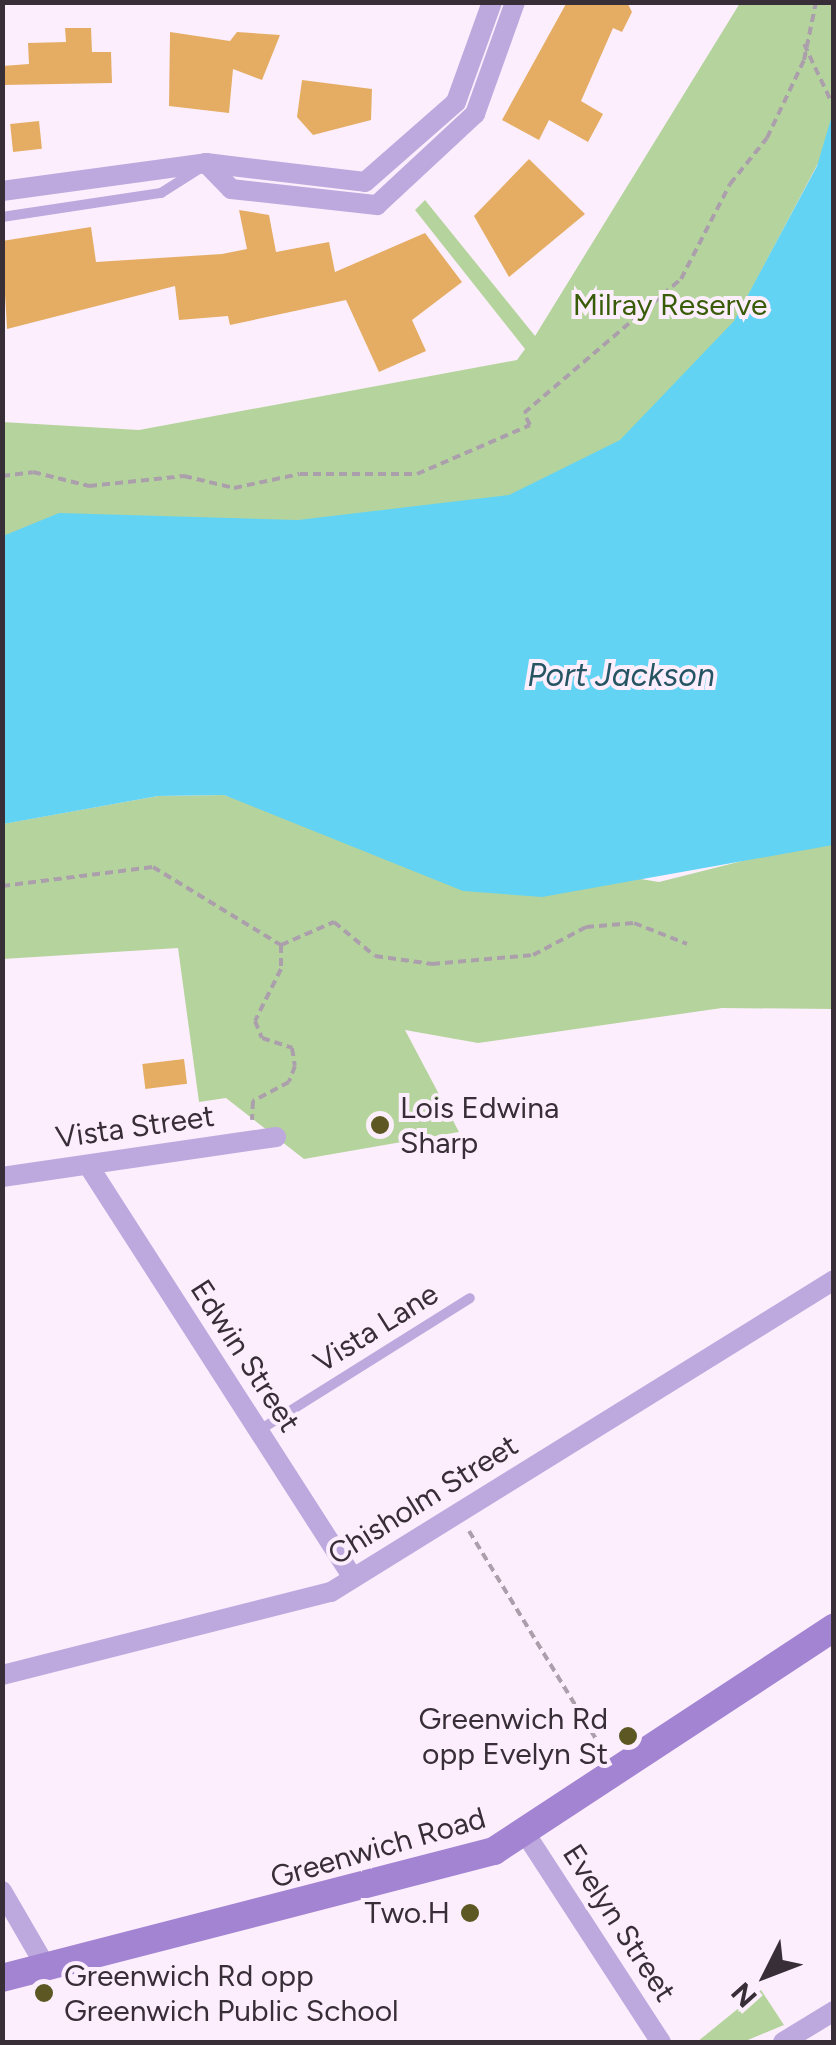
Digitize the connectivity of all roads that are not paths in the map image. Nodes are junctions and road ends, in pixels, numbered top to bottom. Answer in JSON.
{"nodes":[{"id":1,"x":492,"y":2,"type":"edge"},
{"id":2,"x":516,"y":2,"type":"edge"},
{"id":3,"x":206,"y":163,"type":"junction"},
{"id":4,"x":2,"y":191,"type":"edge"},
{"id":5,"x":2,"y":216,"type":"edge"},
{"id":6,"x":276,"y":1137,"type":"road end"},
{"id":7,"x":88,"y":1165,"type":"junction"},
{"id":8,"x":2,"y":1177,"type":"edge"},
{"id":9,"x":834,"y":1280,"type":"edge"},
{"id":10,"x":470,"y":1298,"type":"dead end"},
{"id":11,"x":257,"y":1432,"type":"junction"},
{"id":12,"x":353,"y":1577,"type":"junction"},
{"id":13,"x":834,"y":1628,"type":"edge"},
{"id":14,"x":2,"y":1675,"type":"edge"},
{"id":15,"x":527,"y":1836,"type":"junction"},
{"id":16,"x":2,"y":1891,"type":"edge"},
{"id":17,"x":46,"y":1967,"type":"junction"},
{"id":18,"x":2,"y":1978,"type":"edge"},
{"id":19,"x":834,"y":2011,"type":"edge"},
{"id":20,"x":661,"y":2042,"type":"edge"},
{"id":21,"x":783,"y":2042,"type":"edge"}],
"edges":[{"from":1,"to":3,"type":"street"},
{"from":2,"to":3,"type":"street"},
{"from":3,"to":4,"type":"street"},
{"from":3,"to":5,"type":"lane"},
{"from":6,"to":7,"type":"street","name":"Vista Street"},
{"from":7,"to":8,"type":"street","name":"Vista Street"},
{"from":7,"to":11,"type":"street","name":"Edwin Street"},
{"from":9,"to":12,"type":"street","name":"Chisholm Street"},
{"from":10,"to":11,"type":"lane","name":"Vista Lane"},
{"from":11,"to":12,"type":"street","name":"Edwin Street"},
{"from":12,"to":14,"type":"street","name":"Chisholm Street"},
{"from":13,"to":15,"type":"street","name":"Greenwich Road"},
{"from":15,"to":17,"type":"street","name":"Greenwich Road"},
{"from":15,"to":20,"type":"street","name":"Evelyn Street"},
{"from":16,"to":17,"type":"street"},
{"from":17,"to":18,"type":"street","name":"Greenwich Road"},
{"from":19,"to":21,"type":"street"}]}
